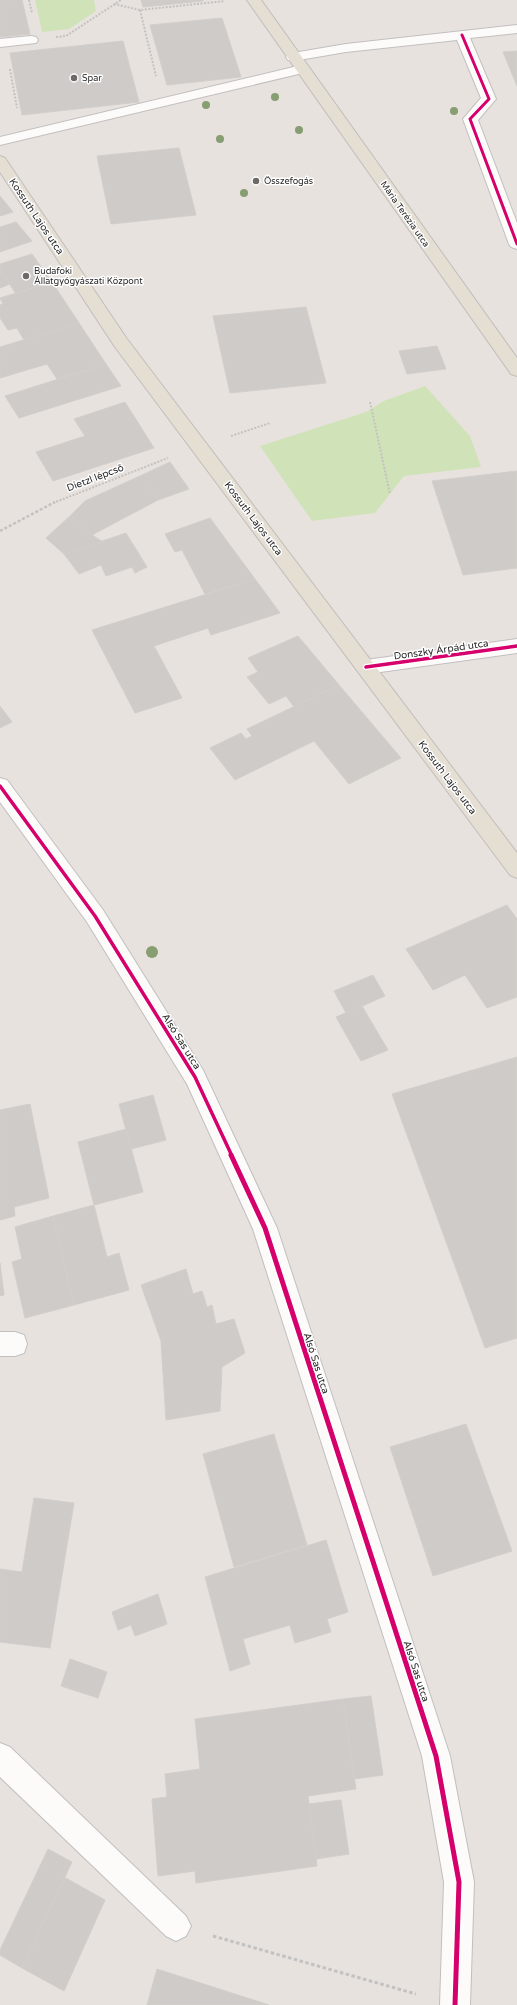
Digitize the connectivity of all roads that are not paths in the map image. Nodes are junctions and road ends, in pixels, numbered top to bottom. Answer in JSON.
{"nodes":[{"id":1,"x":254,"y":0,"type":"edge"},
{"id":2,"x":517,"y":29,"type":"edge"},
{"id":3,"x":462,"y":35,"type":"junction"},
{"id":4,"x":31,"y":40,"type":"road end"},
{"id":5,"x":0,"y":43,"type":"edge"},
{"id":6,"x":298,"y":63,"type":"junction"},
{"id":7,"x":0,"y":140,"type":"edge"},
{"id":8,"x":0,"y":161,"type":"edge"},
{"id":9,"x":517,"y":244,"type":"edge"},
{"id":10,"x":517,"y":370,"type":"edge"},
{"id":11,"x":517,"y":646,"type":"edge"},
{"id":12,"x":366,"y":668,"type":"junction"},
{"id":13,"x":0,"y":786,"type":"edge"},
{"id":14,"x":517,"y":869,"type":"edge"},
{"id":15,"x":0,"y":1757,"type":"edge"},
{"id":16,"x":176,"y":1926,"type":"road end"},
{"id":17,"x":455,"y":2005,"type":"edge"}],
"edges":[{"from":1,"to":6,"type":"main road","name":"Mária Terézia utca"},
{"from":2,"to":3,"type":"street"},
{"from":3,"to":6,"type":"street"},
{"from":3,"to":9,"type":"street"},
{"from":4,"to":5,"type":"street"},
{"from":6,"to":7,"type":"street"},
{"from":6,"to":10,"type":"main road","name":"Mária Terézia utca"},
{"from":8,"to":12,"type":"main road","name":"Kossuth Lajos utca"},
{"from":11,"to":12,"type":"street","name":"Donszky Árpád utca"},
{"from":12,"to":14,"type":"main road","name":"Kossuth Lajos utca"},
{"from":13,"to":17,"type":"street","name":"Alsó Sas utca"},
{"from":15,"to":16,"type":"street"}]}
